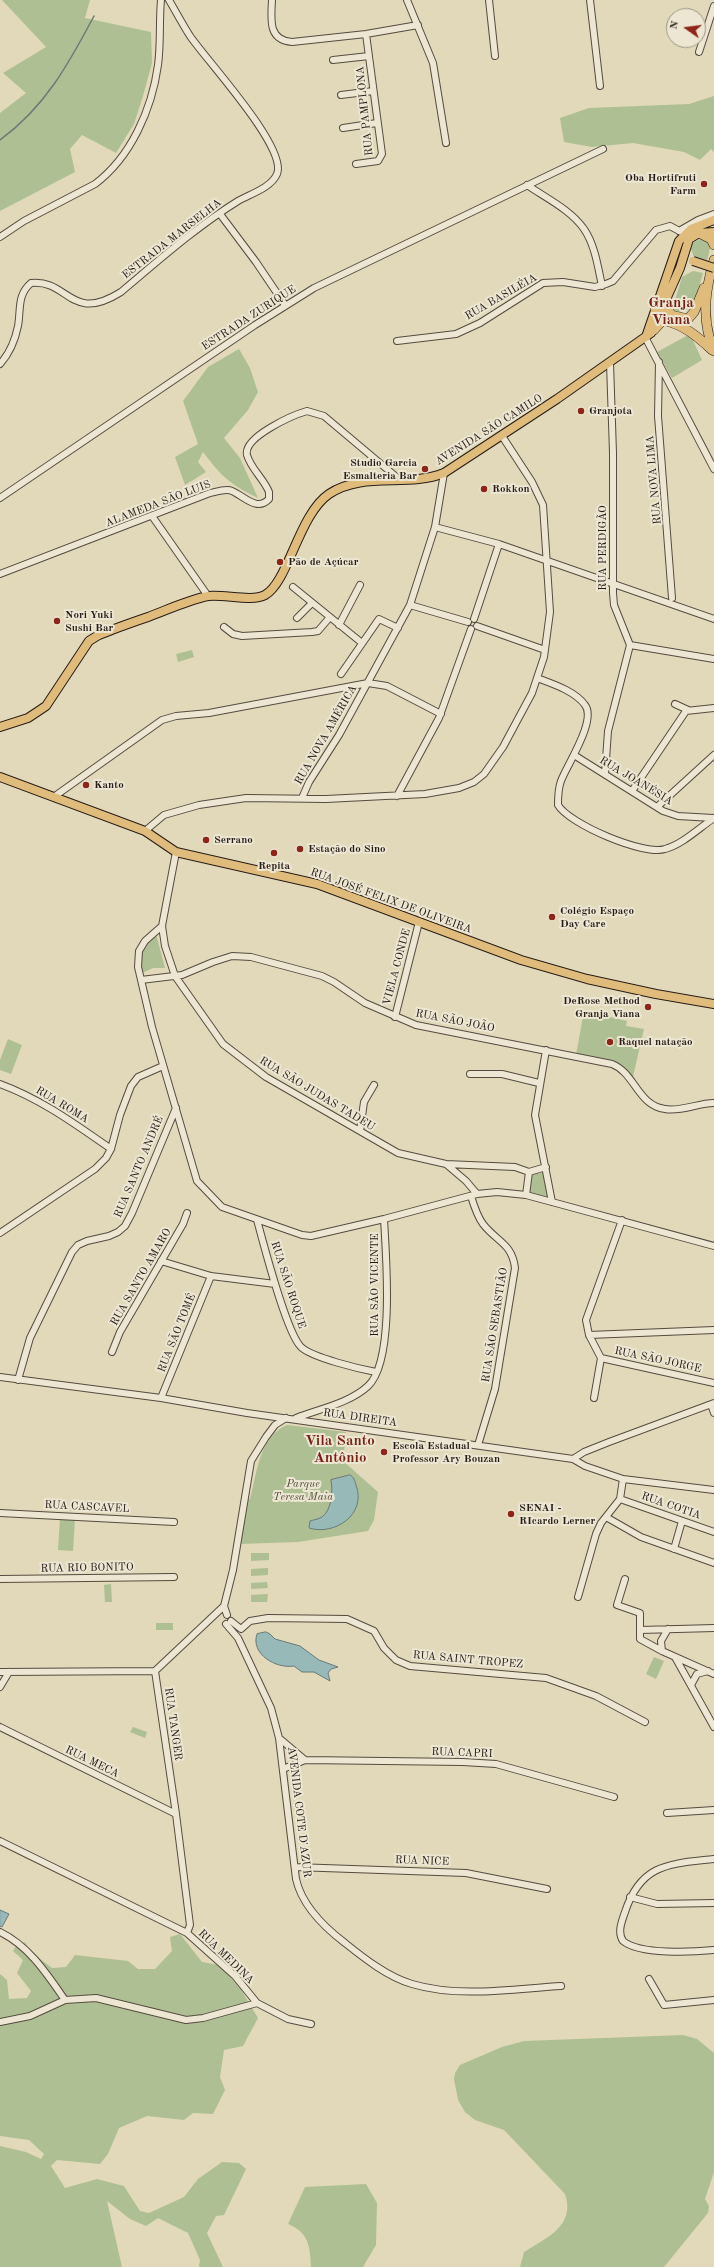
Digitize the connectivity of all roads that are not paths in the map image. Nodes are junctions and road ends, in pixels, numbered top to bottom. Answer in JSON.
{"nodes":[{"id":1,"x":161,"y":0,"type":"edge"},
{"id":2,"x":169,"y":0,"type":"edge"},
{"id":3,"x":272,"y":0,"type":"edge"},
{"id":4,"x":406,"y":0,"type":"edge"},
{"id":5,"x":489,"y":0,"type":"edge"},
{"id":6,"x":590,"y":0,"type":"edge"},
{"id":7,"x":714,"y":6,"type":"edge"},
{"id":8,"x":418,"y":25,"type":"junction"},
{"id":9,"x":366,"y":34,"type":"junction"},
{"id":10,"x":699,"y":52,"type":"dead end"},
{"id":11,"x":369,"y":56,"type":"junction"},
{"id":12,"x":495,"y":56,"type":"dead end"},
{"id":13,"x":333,"y":60,"type":"dead end"},
{"id":14,"x":600,"y":86,"type":"dead end"},
{"id":15,"x":373,"y":91,"type":"junction"},
{"id":16,"x":341,"y":95,"type":"dead end"},
{"id":17,"x":377,"y":123,"type":"junction"},
{"id":18,"x":343,"y":128,"type":"dead end"},
{"id":19,"x":446,"y":143,"type":"dead end"},
{"id":20,"x":603,"y":149,"type":"dead end"},
{"id":21,"x":356,"y":164,"type":"dead end"},
{"id":22,"x":527,"y":185,"type":"junction"},
{"id":23,"x":220,"y":214,"type":"junction"},
{"id":24,"x":714,"y":214,"type":"edge"},
{"id":25,"x":714,"y":220,"type":"edge"},
{"id":26,"x":682,"y":232,"type":"junction"},
{"id":27,"x":714,"y":232,"type":"edge"},
{"id":28,"x":699,"y":233,"type":"junction"},
{"id":29,"x":0,"y":237,"type":"edge"},
{"id":30,"x":714,"y":245,"type":"edge"},
{"id":31,"x":689,"y":260,"type":"junction"},
{"id":32,"x":714,"y":260,"type":"edge"},
{"id":33,"x":714,"y":268,"type":"edge"},
{"id":34,"x":666,"y":274,"type":"junction"},
{"id":35,"x":708,"y":280,"type":"junction"},
{"id":36,"x":602,"y":286,"type":"junction"},
{"id":37,"x":665,"y":302,"type":"junction"},
{"id":38,"x":285,"y":305,"type":"junction"},
{"id":39,"x":659,"y":315,"type":"junction"},
{"id":40,"x":654,"y":330,"type":"joint"},
{"id":41,"x":645,"y":337,"type":"junction"},
{"id":42,"x":397,"y":341,"type":"dead end"},
{"id":43,"x":714,"y":351,"type":"edge"},
{"id":44,"x":659,"y":362,"type":"junction"},
{"id":45,"x":610,"y":363,"type":"junction"},
{"id":46,"x":0,"y":364,"type":"edge"},
{"id":47,"x":502,"y":436,"type":"junction"},
{"id":48,"x":714,"y":469,"type":"edge"},
{"id":49,"x":444,"y":472,"type":"junction"},
{"id":50,"x":400,"y":480,"type":"junction"},
{"id":51,"x":0,"y":498,"type":"edge"},
{"id":52,"x":152,"y":516,"type":"junction"},
{"id":53,"x":435,"y":527,"type":"junction"},
{"id":54,"x":498,"y":544,"type":"junction"},
{"id":55,"x":547,"y":561,"type":"junction"},
{"id":56,"x":0,"y":574,"type":"edge"},
{"id":57,"x":612,"y":583,"type":"junction"},
{"id":58,"x":360,"y":584,"type":"dead end"},
{"id":59,"x":293,"y":587,"type":"dead end"},
{"id":60,"x":208,"y":596,"type":"junction"},
{"id":61,"x":672,"y":598,"type":"dead end"},
{"id":62,"x":312,"y":602,"type":"junction"},
{"id":63,"x":410,"y":605,"type":"junction"},
{"id":64,"x":330,"y":617,"type":"junction"},
{"id":65,"x":297,"y":618,"type":"dead end"},
{"id":66,"x":474,"y":619,"type":"junction"},
{"id":67,"x":714,"y":619,"type":"edge"},
{"id":68,"x":468,"y":622,"type":"junction"},
{"id":69,"x":339,"y":625,"type":"junction"},
{"id":70,"x":478,"y":626,"type":"junction"},
{"id":71,"x":224,"y":627,"type":"dead end"},
{"id":72,"x":398,"y":628,"type":"junction"},
{"id":73,"x":471,"y":629,"type":"junction"},
{"id":74,"x":362,"y":643,"type":"junction"},
{"id":75,"x":630,"y":645,"type":"junction"},
{"id":76,"x":545,"y":650,"type":"junction"},
{"id":77,"x":714,"y":659,"type":"edge"},
{"id":78,"x":341,"y":674,"type":"dead end"},
{"id":79,"x":537,"y":678,"type":"junction"},
{"id":80,"x":368,"y":683,"type":"junction"},
{"id":81,"x":675,"y":704,"type":"dead end"},
{"id":82,"x":714,"y":708,"type":"edge"},
{"id":83,"x":688,"y":710,"type":"junction"},
{"id":84,"x":441,"y":714,"type":"junction"},
{"id":85,"x":0,"y":727,"type":"edge"},
{"id":86,"x":574,"y":755,"type":"junction"},
{"id":87,"x":714,"y":755,"type":"edge"},
{"id":88,"x":605,"y":774,"type":"junction"},
{"id":89,"x":0,"y":777,"type":"edge"},
{"id":90,"x":632,"y":791,"type":"junction"},
{"id":91,"x":55,"y":796,"type":"junction"},
{"id":92,"x":397,"y":796,"type":"junction"},
{"id":93,"x":302,"y":798,"type":"junction"},
{"id":94,"x":657,"y":807,"type":"junction"},
{"id":95,"x":714,"y":818,"type":"edge"},
{"id":96,"x":145,"y":831,"type":"junction"},
{"id":97,"x":176,"y":852,"type":"junction"},
{"id":98,"x":420,"y":922,"type":"junction"},
{"id":99,"x":162,"y":926,"type":"junction"},
{"id":100,"x":175,"y":976,"type":"junction"},
{"id":101,"x":141,"y":980,"type":"junction"},
{"id":102,"x":714,"y":1004,"type":"edge"},
{"id":103,"x":395,"y":1017,"type":"junction"},
{"id":104,"x":546,"y":1050,"type":"junction"},
{"id":105,"x":163,"y":1066,"type":"junction"},
{"id":106,"x":470,"y":1074,"type":"dead end"},
{"id":107,"x":539,"y":1083,"type":"junction"},
{"id":108,"x":0,"y":1084,"type":"edge"},
{"id":109,"x":374,"y":1085,"type":"dead end"},
{"id":110,"x":714,"y":1103,"type":"edge"},
{"id":111,"x":176,"y":1108,"type":"junction"},
{"id":112,"x":360,"y":1118,"type":"junction"},
{"id":113,"x":351,"y":1125,"type":"junction"},
{"id":114,"x":360,"y":1131,"type":"junction"},
{"id":115,"x":111,"y":1149,"type":"junction"},
{"id":116,"x":446,"y":1164,"type":"junction"},
{"id":117,"x":546,"y":1167,"type":"junction"},
{"id":118,"x":529,"y":1172,"type":"junction"},
{"id":119,"x":474,"y":1195,"type":"junction"},
{"id":120,"x":526,"y":1195,"type":"junction"},
{"id":121,"x":552,"y":1202,"type":"junction"},
{"id":122,"x":186,"y":1213,"type":"dead end"},
{"id":123,"x":384,"y":1219,"type":"junction"},
{"id":124,"x":257,"y":1220,"type":"junction"},
{"id":125,"x":622,"y":1220,"type":"junction"},
{"id":126,"x":0,"y":1233,"type":"edge"},
{"id":127,"x":714,"y":1246,"type":"edge"},
{"id":128,"x":162,"y":1261,"type":"junction"},
{"id":129,"x":211,"y":1276,"type":"junction"},
{"id":130,"x":275,"y":1284,"type":"junction"},
{"id":131,"x":714,"y":1330,"type":"edge"},
{"id":132,"x":589,"y":1335,"type":"junction"},
{"id":133,"x":112,"y":1352,"type":"dead end"},
{"id":134,"x":601,"y":1358,"type":"junction"},
{"id":135,"x":376,"y":1372,"type":"junction"},
{"id":136,"x":0,"y":1377,"type":"edge"},
{"id":137,"x":18,"y":1380,"type":"junction"},
{"id":138,"x":714,"y":1383,"type":"edge"},
{"id":139,"x":161,"y":1398,"type":"junction"},
{"id":140,"x":594,"y":1398,"type":"dead end"},
{"id":141,"x":712,"y":1404,"type":"edge"},
{"id":142,"x":714,"y":1413,"type":"edge"},
{"id":143,"x":286,"y":1418,"type":"junction"},
{"id":144,"x":295,"y":1419,"type":"junction"},
{"id":145,"x":478,"y":1445,"type":"junction"},
{"id":146,"x":572,"y":1459,"type":"junction"},
{"id":147,"x":623,"y":1479,"type":"junction"},
{"id":148,"x":714,"y":1490,"type":"edge"},
{"id":149,"x":620,"y":1499,"type":"junction"},
{"id":150,"x":0,"y":1513,"type":"edge"},
{"id":151,"x":606,"y":1517,"type":"junction"},
{"id":152,"x":682,"y":1521,"type":"junction"},
{"id":153,"x":174,"y":1522,"type":"dead end"},
{"id":154,"x":714,"y":1532,"type":"edge"},
{"id":155,"x":674,"y":1549,"type":"junction"},
{"id":156,"x":714,"y":1563,"type":"edge"},
{"id":157,"x":174,"y":1577,"type":"dead end"},
{"id":158,"x":0,"y":1579,"type":"edge"},
{"id":159,"x":625,"y":1579,"type":"dead end"},
{"id":160,"x":578,"y":1597,"type":"dead end"},
{"id":161,"x":224,"y":1606,"type":"junction"},
{"id":162,"x":218,"y":1612,"type":"junction"},
{"id":163,"x":227,"y":1620,"type":"junction"},
{"id":164,"x":714,"y":1628,"type":"edge"},
{"id":165,"x":668,"y":1629,"type":"junction"},
{"id":166,"x":640,"y":1630,"type":"junction"},
{"id":167,"x":662,"y":1651,"type":"junction"},
{"id":168,"x":675,"y":1657,"type":"junction"},
{"id":169,"x":155,"y":1671,"type":"junction"},
{"id":170,"x":711,"y":1671,"type":"edge"},
{"id":171,"x":0,"y":1672,"type":"edge"},
{"id":172,"x":9,"y":1672,"type":"junction"},
{"id":173,"x":714,"y":1674,"type":"edge"},
{"id":174,"x":691,"y":1685,"type":"junction"},
{"id":175,"x":0,"y":1686,"type":"edge"},
{"id":176,"x":645,"y":1722,"type":"dead end"},
{"id":177,"x":713,"y":1725,"type":"edge"},
{"id":178,"x":0,"y":1727,"type":"edge"},
{"id":179,"x":279,"y":1738,"type":"junction"},
{"id":180,"x":305,"y":1760,"type":"junction"},
{"id":181,"x":283,"y":1769,"type":"junction"},
{"id":182,"x":614,"y":1797,"type":"dead end"},
{"id":183,"x":714,"y":1810,"type":"edge"},
{"id":184,"x":667,"y":1813,"type":"dead end"},
{"id":185,"x":176,"y":1814,"type":"junction"},
{"id":186,"x":0,"y":1841,"type":"edge"},
{"id":187,"x":714,"y":1859,"type":"edge"},
{"id":188,"x":295,"y":1867,"type":"junction"},
{"id":189,"x":547,"y":1889,"type":"dead end"},
{"id":190,"x":630,"y":1897,"type":"junction"},
{"id":191,"x":714,"y":1903,"type":"edge"},
{"id":192,"x":0,"y":1932,"type":"edge"},
{"id":193,"x":187,"y":1933,"type":"junction"},
{"id":194,"x":714,"y":1950,"type":"edge"},
{"id":195,"x":649,"y":1979,"type":"dead end"},
{"id":196,"x":561,"y":1986,"type":"dead end"},
{"id":197,"x":65,"y":2000,"type":"junction"},
{"id":198,"x":714,"y":2000,"type":"edge"},
{"id":199,"x":257,"y":2003,"type":"junction"},
{"id":200,"x":0,"y":2022,"type":"edge"},
{"id":201,"x":311,"y":2024,"type":"dead end"}],
"edges":[{"from":1,"to":29,"type":"street"},
{"from":2,"to":23,"type":"street","name":"ESTRADA MARSELHA"},
{"from":3,"to":9,"type":"street"},
{"from":4,"to":8,"type":"street"},
{"from":5,"to":12,"type":"street"},
{"from":6,"to":14,"type":"street"},
{"from":7,"to":10,"type":"street"},
{"from":8,"to":9,"type":"street"},
{"from":8,"to":19,"type":"street"},
{"from":9,"to":11,"type":"street","name":"RUA PAMPLONA"},
{"from":11,"to":13,"type":"street"},
{"from":11,"to":15,"type":"street","name":"RUA PAMPLONA"},
{"from":15,"to":16,"type":"street"},
{"from":15,"to":17,"type":"street","name":"RUA PAMPLONA"},
{"from":17,"to":18,"type":"street"},
{"from":17,"to":21,"type":"street","name":"RUA PAMPLONA"},
{"from":20,"to":22,"type":"street","name":"ESTRADA ZURIQUE"},
{"from":22,"to":36,"type":"street"},
{"from":22,"to":38,"type":"street","name":"ESTRADA ZURIQUE"},
{"from":23,"to":38,"type":"street"},
{"from":23,"to":46,"type":"street","name":"ESTRADA MARSELHA"},
{"from":24,"to":26,"type":"street"},
{"from":25,"to":26,"type":"main road"},
{"from":26,"to":34,"type":"main road"},
{"from":26,"to":36,"type":"street"},
{"from":27,"to":28,"type":"main road"},
{"from":28,"to":30,"type":"highway"},
{"from":28,"to":31,"type":"main road"},
{"from":31,"to":33,"type":"main road","bridge":true},
{"from":31,"to":34,"type":"main road"},
{"from":31,"to":37,"type":"main road"},
{"from":32,"to":35,"type":"highway"},
{"from":34,"to":39,"type":"main road"},
{"from":35,"to":37,"type":"highway"},
{"from":35,"to":43,"type":"highway"},
{"from":36,"to":42,"type":"street","name":"RUA BASILÉIA"},
{"from":37,"to":39,"type":"main road"},
{"from":38,"to":51,"type":"street","name":"ESTRADA ZURIQUE"},
{"from":39,"to":40,"type":"highway"},
{"from":39,"to":41,"type":"main road"},
{"from":39,"to":43,"type":"highway"},
{"from":40,"to":41,"type":"main road","name":"AVENIDA SÃO CAMILO"},
{"from":41,"to":44,"type":"street"},
{"from":41,"to":45,"type":"main road","name":"AVENIDA SÃO CAMILO"},
{"from":44,"to":48,"type":"street"},
{"from":44,"to":61,"type":"street","name":"RUA NOVA LIMA"},
{"from":45,"to":47,"type":"main road","name":"AVENIDA SÃO CAMILO"},
{"from":45,"to":57,"type":"street","name":"RUA PERDIGÃO"},
{"from":47,"to":49,"type":"main road","name":"AVENIDA SÃO CAMILO"},
{"from":47,"to":55,"type":"street","name":"RUA NOVA AMÉRICA"},
{"from":49,"to":50,"type":"main road","name":"AVENIDA SÃO CAMILO"},
{"from":49,"to":53,"type":"street","name":"RUA NOVA AMÉRICA"},
{"from":50,"to":52,"type":"street","name":"ALAMEDA SÃO LUIS"},
{"from":50,"to":60,"type":"main road","name":"AVENIDA SÃO CAMILO"},
{"from":52,"to":56,"type":"street","name":"ALAMEDA SÃO LUIS"},
{"from":52,"to":60,"type":"street"},
{"from":53,"to":54,"type":"street"},
{"from":53,"to":63,"type":"street","name":"RUA NOVA AMÉRICA"},
{"from":54,"to":55,"type":"street"},
{"from":54,"to":66,"type":"street"},
{"from":55,"to":57,"type":"street"},
{"from":55,"to":76,"type":"street","name":"RUA NOVA AMÉRICA"},
{"from":57,"to":67,"type":"street"},
{"from":57,"to":75,"type":"street","name":"RUA PERDIGÃO"},
{"from":58,"to":69,"type":"street"},
{"from":59,"to":62,"type":"street"},
{"from":60,"to":85,"type":"main road","name":"AVENIDA SÃO CAMILO"},
{"from":62,"to":64,"type":"street"},
{"from":62,"to":65,"type":"street"},
{"from":63,"to":68,"type":"street"},
{"from":63,"to":72,"type":"street","name":"RUA NOVA AMÉRICA"},
{"from":64,"to":69,"type":"street"},
{"from":64,"to":71,"type":"street"},
{"from":66,"to":68,"type":"street"},
{"from":66,"to":70,"type":"street"},
{"from":68,"to":73,"type":"street"},
{"from":69,"to":74,"type":"street"},
{"from":70,"to":73,"type":"street"},
{"from":70,"to":76,"type":"street"},
{"from":72,"to":74,"type":"street"},
{"from":72,"to":80,"type":"street","name":"RUA NOVA AMÉRICA"},
{"from":73,"to":84,"type":"street"},
{"from":74,"to":78,"type":"street"},
{"from":75,"to":77,"type":"street"},
{"from":75,"to":88,"type":"street"},
{"from":76,"to":79,"type":"street","name":"RUA NOVA AMÉRICA"},
{"from":79,"to":86,"type":"street"},
{"from":79,"to":92,"type":"street","name":"RUA NOVA AMÉRICA"},
{"from":80,"to":84,"type":"street"},
{"from":80,"to":91,"type":"street"},
{"from":80,"to":93,"type":"street","name":"RUA NOVA AMÉRICA"},
{"from":81,"to":83,"type":"street"},
{"from":82,"to":83,"type":"street"},
{"from":83,"to":90,"type":"street"},
{"from":84,"to":92,"type":"street"},
{"from":86,"to":88,"type":"street","name":"RUA JOANÉSIA"},
{"from":86,"to":95,"type":"street"},
{"from":87,"to":94,"type":"street"},
{"from":88,"to":90,"type":"street","name":"RUA JOANÉSIA"},
{"from":89,"to":91,"type":"main road","name":"RUA JOSÉ FELIX DE OLIVEIRA"},
{"from":90,"to":94,"type":"street","name":"RUA JOANÉSIA"},
{"from":91,"to":96,"type":"main road","name":"RUA JOSÉ FELIX DE OLIVEIRA"},
{"from":92,"to":93,"type":"street","name":"RUA NOVA AMÉRICA"},
{"from":93,"to":96,"type":"street"},
{"from":94,"to":95,"type":"street","name":"RUA JOANÉSIA"},
{"from":96,"to":97,"type":"main road","name":"RUA JOSÉ FELIX DE OLIVEIRA"},
{"from":97,"to":98,"type":"main road","name":"RUA JOSÉ FELIX DE OLIVEIRA"},
{"from":97,"to":99,"type":"street","name":"RUA SÃO JUDAS TADEU"},
{"from":98,"to":102,"type":"main road","name":"RUA JOSÉ FELIX DE OLIVEIRA"},
{"from":98,"to":103,"type":"street","name":"VIELA CONDE"},
{"from":99,"to":100,"type":"street","name":"RUA SÃO JUDAS TADEU"},
{"from":99,"to":101,"type":"street"},
{"from":100,"to":101,"type":"street","name":"RUA SÃO JOÃO"},
{"from":100,"to":103,"type":"street","name":"RUA SÃO JOÃO"},
{"from":100,"to":113,"type":"street","name":"RUA SÃO JUDAS TADEU"},
{"from":101,"to":105,"type":"street"},
{"from":103,"to":104,"type":"street","name":"RUA SÃO JOÃO"},
{"from":104,"to":107,"type":"street"},
{"from":104,"to":110,"type":"street","name":"RUA SÃO JOÃO"},
{"from":105,"to":111,"type":"street"},
{"from":105,"to":115,"type":"street"},
{"from":106,"to":107,"type":"street"},
{"from":107,"to":117,"type":"street"},
{"from":108,"to":115,"type":"street","name":"RUA ROMA"},
{"from":109,"to":112,"type":"street"},
{"from":111,"to":124,"type":"street"},
{"from":111,"to":137,"type":"street","name":"RUA SANTO ANDRÉ"},
{"from":112,"to":113,"type":"street"},
{"from":112,"to":114,"type":"street"},
{"from":113,"to":114,"type":"street","name":"RUA SÃO JUDAS TADEU"},
{"from":114,"to":116,"type":"street","name":"RUA SÃO JUDAS TADEU"},
{"from":115,"to":126,"type":"street"},
{"from":116,"to":118,"type":"street","name":"RUA SÃO JUDAS TADEU"},
{"from":116,"to":119,"type":"street","name":"RUA SÃO JUDAS TADEU"},
{"from":117,"to":118,"type":"street"},
{"from":117,"to":121,"type":"street"},
{"from":118,"to":120,"type":"street"},
{"from":119,"to":120,"type":"street"},
{"from":119,"to":123,"type":"street"},
{"from":119,"to":145,"type":"street","name":"RUA SÃO SEBASTIÃO"},
{"from":120,"to":121,"type":"street"},
{"from":121,"to":125,"type":"street"},
{"from":122,"to":128,"type":"street","name":"RUA SANTO AMARO"},
{"from":123,"to":124,"type":"street"},
{"from":123,"to":135,"type":"street","name":"RUA SÃO VICENTE"},
{"from":124,"to":130,"type":"street","name":"RUA SÃO ROQUE"},
{"from":125,"to":127,"type":"street"},
{"from":125,"to":132,"type":"street","name":"RUA SÃO JORGE"},
{"from":128,"to":129,"type":"street"},
{"from":128,"to":133,"type":"street","name":"RUA SANTO AMARO"},
{"from":129,"to":130,"type":"street"},
{"from":129,"to":139,"type":"street","name":"RUA SÃO TOMÉ"},
{"from":130,"to":135,"type":"street","name":"RUA SÃO ROQUE"},
{"from":131,"to":132,"type":"street"},
{"from":132,"to":134,"type":"street","name":"RUA SÃO JORGE"},
{"from":134,"to":138,"type":"street","name":"RUA SÃO JORGE"},
{"from":134,"to":140,"type":"street"},
{"from":135,"to":144,"type":"street","name":"RUA SÃO VICENTE"},
{"from":136,"to":137,"type":"street","name":"RUA DIREITA"},
{"from":137,"to":139,"type":"street","name":"RUA DIREITA"},
{"from":139,"to":143,"type":"street","name":"RUA DIREITA"},
{"from":141,"to":142,"type":"street"},
{"from":141,"to":146,"type":"street"},
{"from":143,"to":144,"type":"street","name":"RUA DIREITA"},
{"from":143,"to":161,"type":"street"},
{"from":144,"to":145,"type":"street","name":"RUA DIREITA"},
{"from":145,"to":146,"type":"street","name":"RUA DIREITA"},
{"from":146,"to":147,"type":"street","name":"RUA DIREITA"},
{"from":147,"to":148,"type":"street","name":"RUA DIREITA"},
{"from":147,"to":149,"type":"street"},
{"from":149,"to":151,"type":"street"},
{"from":149,"to":152,"type":"street","name":"RUA COTIA"},
{"from":150,"to":153,"type":"street","name":"RUA CASCAVEL"},
{"from":151,"to":155,"type":"street"},
{"from":151,"to":160,"type":"street"},
{"from":152,"to":154,"type":"street","name":"RUA COTIA"},
{"from":152,"to":155,"type":"street"},
{"from":155,"to":156,"type":"street"},
{"from":157,"to":158,"type":"street","name":"RUA RIO BONITO"},
{"from":159,"to":166,"type":"street"},
{"from":161,"to":162,"type":"street"},
{"from":161,"to":163,"type":"street"},
{"from":162,"to":163,"type":"street","name":"AVENIDA COTE D'AZUR"},
{"from":162,"to":169,"type":"street"},
{"from":163,"to":176,"type":"street","name":"RUA SAINT TROPEZ"},
{"from":163,"to":179,"type":"street","name":"AVENIDA COTE D'AZUR"},
{"from":164,"to":165,"type":"street"},
{"from":165,"to":166,"type":"street"},
{"from":165,"to":167,"type":"street"},
{"from":166,"to":167,"type":"street"},
{"from":167,"to":168,"type":"street"},
{"from":168,"to":170,"type":"street"},
{"from":168,"to":174,"type":"street"},
{"from":169,"to":172,"type":"street"},
{"from":169,"to":185,"type":"street","name":"RUA TANGER"},
{"from":170,"to":173,"type":"street"},
{"from":170,"to":174,"type":"street"},
{"from":171,"to":172,"type":"street"},
{"from":172,"to":175,"type":"street"},
{"from":174,"to":177,"type":"street"},
{"from":178,"to":185,"type":"street","name":"RUA MECA"},
{"from":179,"to":180,"type":"street"},
{"from":179,"to":181,"type":"street","name":"AVENIDA COTE D'AZUR"},
{"from":180,"to":181,"type":"street"},
{"from":180,"to":182,"type":"street","name":"RUA CAPRI"},
{"from":181,"to":188,"type":"street","name":"AVENIDA COTE D'AZUR"},
{"from":183,"to":184,"type":"street"},
{"from":185,"to":193,"type":"street","name":"RUA TANGER"},
{"from":186,"to":193,"type":"street","name":"RUA MEDINA"},
{"from":187,"to":190,"type":"street"},
{"from":188,"to":189,"type":"street","name":"RUA NICE"},
{"from":188,"to":196,"type":"street","name":"AVENIDA COTE D'AZUR"},
{"from":190,"to":191,"type":"street"},
{"from":190,"to":194,"type":"street"},
{"from":192,"to":197,"type":"street"},
{"from":193,"to":199,"type":"street","name":"RUA MEDINA"},
{"from":195,"to":198,"type":"street"},
{"from":197,"to":199,"type":"street"},
{"from":197,"to":200,"type":"street"},
{"from":199,"to":201,"type":"street"}]}
